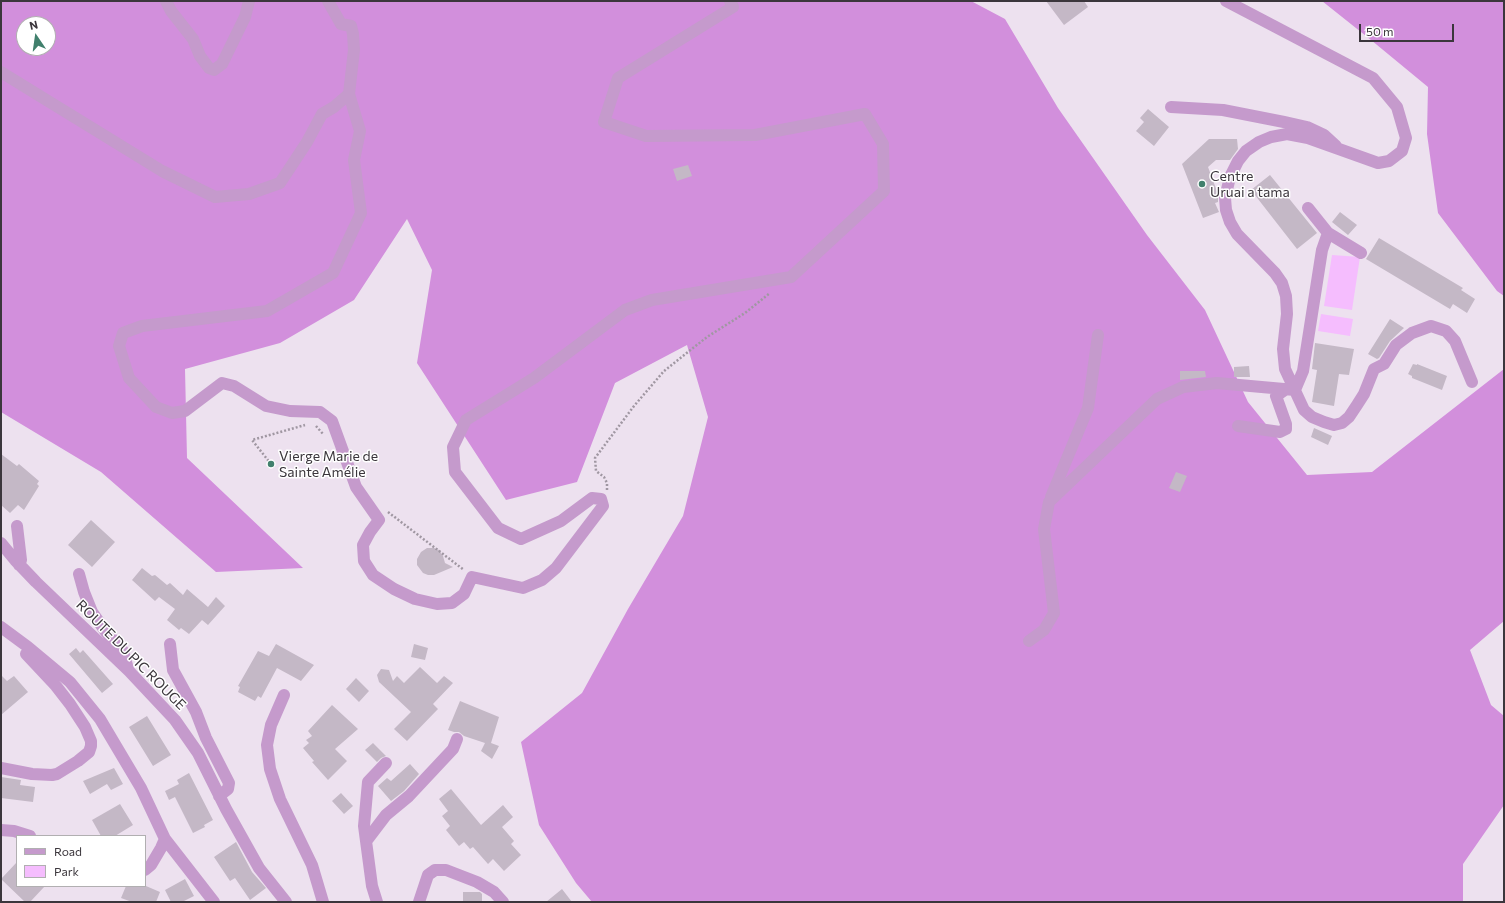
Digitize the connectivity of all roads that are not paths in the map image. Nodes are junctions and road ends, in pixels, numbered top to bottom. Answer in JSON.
{"nodes":[{"id":1,"x":166,"y":1,"type":"edge"},
{"id":2,"x":249,"y":1,"type":"edge"},
{"id":3,"x":328,"y":1,"type":"edge"},
{"id":4,"x":730,"y":1,"type":"edge"},
{"id":5,"x":1226,"y":1,"type":"edge"},
{"id":6,"x":1,"y":72,"type":"edge"},
{"id":7,"x":349,"y":94,"type":"junction"},
{"id":8,"x":1171,"y":107,"type":"dead end"},
{"id":9,"x":1341,"y":151,"type":"junction"},
{"id":10,"x":1308,"y":208,"type":"dead end"},
{"id":11,"x":1328,"y":233,"type":"junction"},
{"id":12,"x":1361,"y":253,"type":"dead end"},
{"id":13,"x":1098,"y":335,"type":"dead end"},
{"id":14,"x":1472,"y":382,"type":"dead end"},
{"id":15,"x":1291,"y":389,"type":"junction"},
{"id":16,"x":1238,"y":426,"type":"dead end"},
{"id":17,"x":1050,"y":502,"type":"junction"},
{"id":18,"x":16,"y":526,"type":"dead end"},
{"id":19,"x":1,"y":543,"type":"edge"},
{"id":20,"x":19,"y":565,"type":"junction"},
{"id":21,"x":79,"y":574,"type":"dead end"},
{"id":22,"x":1,"y":627,"type":"edge"},
{"id":23,"x":1029,"y":641,"type":"dead end"},
{"id":24,"x":170,"y":644,"type":"dead end"},
{"id":25,"x":129,"y":671,"type":"junction"},
{"id":26,"x":284,"y":695,"type":"dead end"},
{"id":27,"x":457,"y":739,"type":"dead end"},
{"id":28,"x":386,"y":763,"type":"dead end"},
{"id":29,"x":1,"y":768,"type":"edge"},
{"id":30,"x":219,"y":796,"type":"junction"},
{"id":31,"x":1,"y":830,"type":"edge"},
{"id":32,"x":27,"y":835,"type":"edge"},
{"id":33,"x":165,"y":839,"type":"junction"},
{"id":34,"x":367,"y":840,"type":"junction"},
{"id":35,"x":146,"y":869,"type":"edge"},
{"id":36,"x":214,"y":902,"type":"edge"},
{"id":37,"x":286,"y":902,"type":"edge"},
{"id":38,"x":323,"y":902,"type":"edge"},
{"id":39,"x":377,"y":902,"type":"edge"},
{"id":40,"x":418,"y":902,"type":"edge"},
{"id":41,"x":503,"y":902,"type":"edge"}],
"edges":[{"from":1,"to":2,"type":"street"},
{"from":3,"to":7,"type":"street"},
{"from":4,"to":7,"type":"street"},
{"from":5,"to":9,"type":"street"},
{"from":6,"to":7,"type":"street"},
{"from":8,"to":9,"type":"street"},
{"from":9,"to":15,"type":"street"},
{"from":10,"to":11,"type":"street"},
{"from":11,"to":12,"type":"street"},
{"from":11,"to":15,"type":"street"},
{"from":13,"to":17,"type":"street"},
{"from":14,"to":15,"type":"street"},
{"from":15,"to":16,"type":"street"},
{"from":15,"to":17,"type":"street"},
{"from":17,"to":23,"type":"street"},
{"from":18,"to":20,"type":"street"},
{"from":19,"to":20,"type":"street","name":"ROUTE DU PIC ROUGE"},
{"from":20,"to":25,"type":"street","name":"ROUTE DU PIC ROUGE"},
{"from":21,"to":25,"type":"street"},
{"from":22,"to":29,"type":"street"},
{"from":22,"to":33,"type":"street"},
{"from":24,"to":30,"type":"street"},
{"from":25,"to":30,"type":"street","name":"ROUTE DU PIC ROUGE"},
{"from":26,"to":38,"type":"street"},
{"from":27,"to":34,"type":"street"},
{"from":28,"to":34,"type":"street"},
{"from":30,"to":37,"type":"street","name":"ROUTE DU PIC ROUGE"},
{"from":31,"to":32,"type":"street"},
{"from":33,"to":35,"type":"street"},
{"from":33,"to":36,"type":"street"},
{"from":34,"to":39,"type":"street"},
{"from":40,"to":41,"type":"street"}]}
